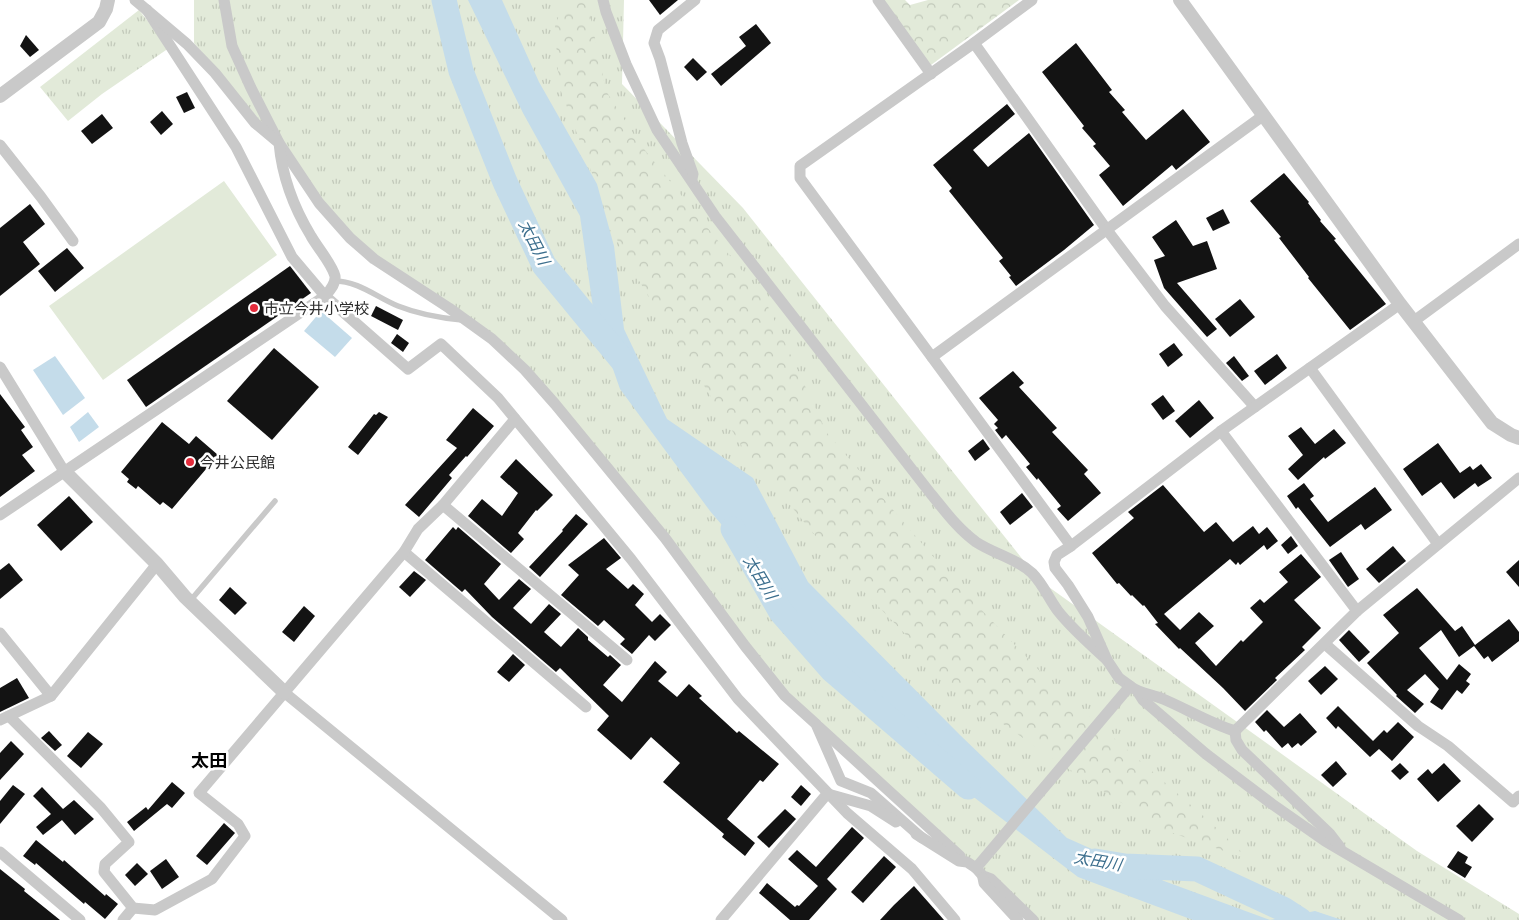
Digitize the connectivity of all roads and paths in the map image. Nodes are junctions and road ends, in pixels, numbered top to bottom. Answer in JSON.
{"nodes":[{"id":1,"x":108,"y":0,"type":"edge"},
{"id":2,"x":135,"y":0,"type":"edge"},
{"id":3,"x":224,"y":0,"type":"edge"},
{"id":4,"x":603,"y":0,"type":"edge"},
{"id":5,"x":695,"y":0,"type":"edge"},
{"id":6,"x":878,"y":0,"type":"edge"},
{"id":7,"x":1032,"y":0,"type":"edge"},
{"id":8,"x":1180,"y":0,"type":"edge"},
{"id":9,"x":147,"y":10,"type":"junction"},
{"id":10,"x":974,"y":43,"type":"junction"},
{"id":11,"x":931,"y":74,"type":"junction"},
{"id":12,"x":0,"y":96,"type":"edge"},
{"id":13,"x":1264,"y":115,"type":"junction"},
{"id":14,"x":279,"y":142,"type":"junction"},
{"id":15,"x":0,"y":145,"type":"edge"},
{"id":16,"x":692,"y":181,"type":"junction"},
{"id":17,"x":1107,"y":230,"type":"junction"},
{"id":18,"x":73,"y":241,"type":"dead end"},
{"id":19,"x":1519,"y":244,"type":"edge"},
{"id":20,"x":334,"y":281,"type":"junction"},
{"id":21,"x":325,"y":296,"type":"junction"},
{"id":22,"x":1400,"y":304,"type":"junction"},
{"id":23,"x":466,"y":320,"type":"junction"},
{"id":24,"x":1414,"y":321,"type":"junction"},
{"id":25,"x":932,"y":357,"type":"junction"},
{"id":26,"x":0,"y":367,"type":"edge"},
{"id":27,"x":1310,"y":368,"type":"junction"},
{"id":28,"x":1255,"y":407,"type":"junction"},
{"id":29,"x":515,"y":419,"type":"junction"},
{"id":30,"x":1220,"y":431,"type":"junction"},
{"id":31,"x":1519,"y":438,"type":"edge"},
{"id":32,"x":64,"y":471,"type":"junction"},
{"id":33,"x":1519,"y":478,"type":"edge"},
{"id":34,"x":275,"y":501,"type":"dead end"},
{"id":35,"x":443,"y":505,"type":"junction"},
{"id":36,"x":0,"y":515,"type":"edge"},
{"id":37,"x":1438,"y":544,"type":"junction"},
{"id":38,"x":1071,"y":546,"type":"junction"},
{"id":39,"x":404,"y":552,"type":"junction"},
{"id":40,"x":157,"y":564,"type":"junction"},
{"id":41,"x":190,"y":601,"type":"junction"},
{"id":42,"x":1357,"y":611,"type":"junction"},
{"id":43,"x":2,"y":639,"type":"edge"},
{"id":44,"x":1326,"y":644,"type":"junction"},
{"id":45,"x":627,"y":660,"type":"dead end"},
{"id":46,"x":1107,"y":660,"type":"junction"},
{"id":47,"x":1131,"y":691,"type":"junction"},
{"id":48,"x":285,"y":693,"type":"junction"},
{"id":49,"x":50,"y":696,"type":"junction"},
{"id":50,"x":586,"y":707,"type":"dead end"},
{"id":51,"x":4,"y":718,"type":"edge"},
{"id":52,"x":816,"y":724,"type":"junction"},
{"id":53,"x":1235,"y":731,"type":"junction"},
{"id":54,"x":828,"y":794,"type":"junction"},
{"id":55,"x":1519,"y":796,"type":"edge"},
{"id":56,"x":922,"y":838,"type":"junction"},
{"id":57,"x":1342,"y":850,"type":"junction"},
{"id":58,"x":0,"y":852,"type":"edge"},
{"id":59,"x":976,"y":867,"type":"junction"},
{"id":60,"x":133,"y":908,"type":"junction"},
{"id":61,"x":80,"y":920,"type":"edge"},
{"id":62,"x":123,"y":920,"type":"edge"},
{"id":63,"x":562,"y":920,"type":"edge"},
{"id":64,"x":721,"y":920,"type":"edge"},
{"id":65,"x":955,"y":920,"type":"edge"},
{"id":66,"x":1018,"y":920,"type":"edge"},
{"id":67,"x":1033,"y":920,"type":"edge"},
{"id":68,"x":1459,"y":920,"type":"edge"}],
"edges":[{"from":1,"to":12,"type":"street"},
{"from":2,"to":9,"type":"street"},
{"from":3,"to":14,"type":"street"},
{"from":4,"to":16,"type":"street"},
{"from":5,"to":16,"type":"street"},
{"from":6,"to":11,"type":"street"},
{"from":7,"to":10,"type":"street"},
{"from":8,"to":13,"type":"street"},
{"from":9,"to":14,"type":"street"},
{"from":9,"to":21,"type":"street"},
{"from":10,"to":11,"type":"street"},
{"from":10,"to":17,"type":"street"},
{"from":11,"to":25,"type":"street"},
{"from":13,"to":17,"type":"street"},
{"from":13,"to":22,"type":"street"},
{"from":14,"to":20,"type":"street"},
{"from":14,"to":23,"type":"street"},
{"from":15,"to":18,"type":"street"},
{"from":16,"to":46,"type":"street"},
{"from":17,"to":25,"type":"street"},
{"from":17,"to":28,"type":"street"},
{"from":19,"to":24,"type":"street"},
{"from":20,"to":21,"type":"street"},
{"from":20,"to":23,"type":"lane"},
{"from":21,"to":29,"type":"street"},
{"from":21,"to":32,"type":"street"},
{"from":22,"to":24,"type":"street"},
{"from":22,"to":27,"type":"street"},
{"from":23,"to":52,"type":"street"},
{"from":24,"to":31,"type":"street"},
{"from":25,"to":38,"type":"street"},
{"from":26,"to":32,"type":"street"},
{"from":27,"to":28,"type":"street"},
{"from":27,"to":37,"type":"street"},
{"from":28,"to":30,"type":"street"},
{"from":29,"to":35,"type":"street"},
{"from":29,"to":54,"type":"street"},
{"from":30,"to":38,"type":"street"},
{"from":30,"to":42,"type":"street"},
{"from":32,"to":36,"type":"street"},
{"from":32,"to":40,"type":"street"},
{"from":33,"to":37,"type":"street"},
{"from":34,"to":41,"type":"lane"},
{"from":35,"to":39,"type":"street"},
{"from":35,"to":45,"type":"street"},
{"from":37,"to":42,"type":"street"},
{"from":38,"to":46,"type":"street"},
{"from":39,"to":48,"type":"street"},
{"from":39,"to":50,"type":"street"},
{"from":40,"to":41,"type":"street"},
{"from":40,"to":49,"type":"street"},
{"from":41,"to":48,"type":"street"},
{"from":42,"to":44,"type":"street"},
{"from":43,"to":49,"type":"street"},
{"from":44,"to":53,"type":"street"},
{"from":44,"to":55,"type":"street"},
{"from":46,"to":47,"type":"street"},
{"from":47,"to":53,"type":"street"},
{"from":47,"to":57,"type":"street"},
{"from":47,"to":59,"type":"street"},
{"from":48,"to":60,"type":"street"},
{"from":48,"to":63,"type":"street"},
{"from":49,"to":51,"type":"street"},
{"from":51,"to":60,"type":"street"},
{"from":52,"to":56,"type":"street"},
{"from":52,"to":59,"type":"street"},
{"from":53,"to":57,"type":"street"},
{"from":54,"to":56,"type":"street"},
{"from":54,"to":64,"type":"street"},
{"from":54,"to":65,"type":"street"},
{"from":56,"to":59,"type":"street"},
{"from":57,"to":68,"type":"street"},
{"from":58,"to":61,"type":"street"},
{"from":59,"to":66,"type":"street"},
{"from":59,"to":67,"type":"street"},
{"from":60,"to":62,"type":"street"}]}
